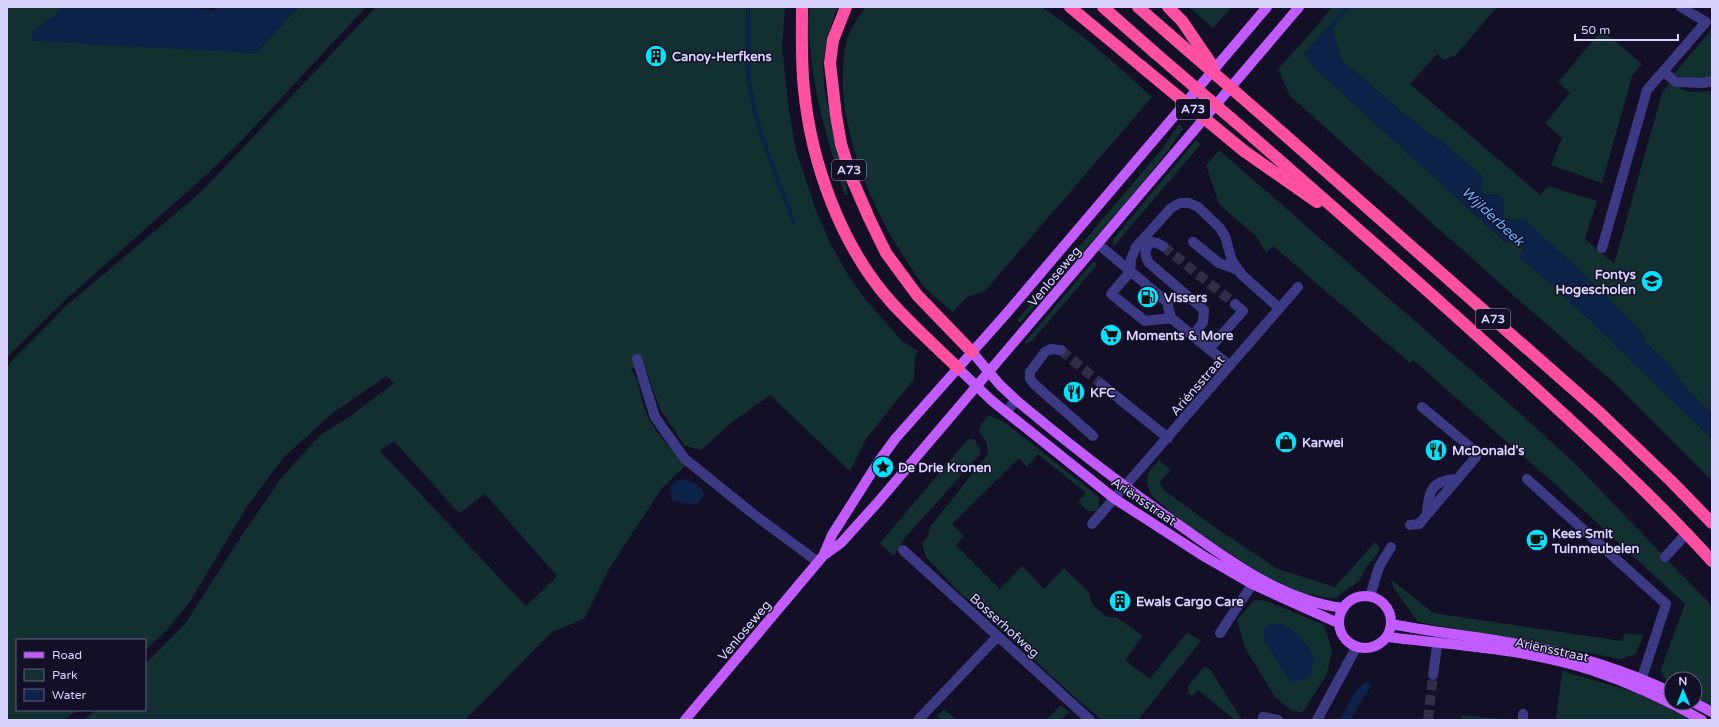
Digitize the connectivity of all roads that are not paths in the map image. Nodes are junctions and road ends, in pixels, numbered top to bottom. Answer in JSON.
{"nodes":[{"id":1,"x":802,"y":7,"type":"edge"},
{"id":2,"x":846,"y":7,"type":"edge"},
{"id":3,"x":1070,"y":7,"type":"edge"},
{"id":4,"x":1103,"y":7,"type":"edge"},
{"id":5,"x":1138,"y":7,"type":"edge"},
{"id":6,"x":1168,"y":7,"type":"edge"},
{"id":7,"x":1267,"y":7,"type":"edge"},
{"id":8,"x":1299,"y":7,"type":"edge"},
{"id":9,"x":1681,"y":7,"type":"edge"},
{"id":10,"x":1663,"y":71,"type":"junction"},
{"id":11,"x":1223,"y":80,"type":"junction"},
{"id":12,"x":1712,"y":81,"type":"edge"},
{"id":13,"x":1367,"y":237,"type":"junction"},
{"id":14,"x":1193,"y":242,"type":"dead end"},
{"id":15,"x":1098,"y":244,"type":"junction"},
{"id":16,"x":1163,"y":246,"type":"tunnel mouth"},
{"id":17,"x":1602,"y":248,"type":"dead end"},
{"id":18,"x":1238,"y":270,"type":"junction"},
{"id":19,"x":1130,"y":272,"type":"junction"},
{"id":20,"x":1298,"y":287,"type":"dead end"},
{"id":21,"x":1235,"y":304,"type":"tunnel mouth"},
{"id":22,"x":1280,"y":308,"type":"junction"},
{"id":23,"x":1171,"y":318,"type":"junction"},
{"id":24,"x":1193,"y":336,"type":"junction"},
{"id":25,"x":1061,"y":350,"type":"dead end"},
{"id":26,"x":1209,"y":350,"type":"junction"},
{"id":27,"x":972,"y":352,"type":"junction"},
{"id":28,"x":637,"y":360,"type":"dead end"},
{"id":29,"x":1230,"y":366,"type":"junction"},
{"id":30,"x":958,"y":368,"type":"junction"},
{"id":31,"x":989,"y":372,"type":"junction"},
{"id":32,"x":1100,"y":384,"type":"tunnel mouth"},
{"id":33,"x":976,"y":386,"type":"junction"},
{"id":34,"x":1016,"y":400,"type":"junction"},
{"id":35,"x":1422,"y":407,"type":"dead end"},
{"id":36,"x":1006,"y":412,"type":"junction"},
{"id":37,"x":1092,"y":436,"type":"dead end"},
{"id":38,"x":1168,"y":438,"type":"junction"},
{"id":39,"x":1527,"y":479,"type":"dead end"},
{"id":40,"x":1125,"y":488,"type":"junction"},
{"id":41,"x":1115,"y":499,"type":"junction"},
{"id":42,"x":1710,"y":516,"type":"edge"},
{"id":43,"x":1092,"y":524,"type":"dead end"},
{"id":44,"x":1410,"y":525,"type":"dead end"},
{"id":45,"x":1687,"y":533,"type":"junction"},
{"id":46,"x":1391,"y":547,"type":"dead end"},
{"id":47,"x":903,"y":550,"type":"dead end"},
{"id":48,"x":1665,"y":557,"type":"dead end"},
{"id":49,"x":820,"y":559,"type":"junction"},
{"id":50,"x":1712,"y":561,"type":"edge"},
{"id":51,"x":1255,"y":581,"type":"junction"},
{"id":52,"x":1370,"y":596,"type":"junction"},
{"id":53,"x":1342,"y":608,"type":"junction"},
{"id":54,"x":1338,"y":623,"type":"junction"},
{"id":55,"x":1392,"y":624,"type":"junction"},
{"id":56,"x":1439,"y":632,"type":"junction"},
{"id":57,"x":1220,"y":633,"type":"dead end"},
{"id":58,"x":998,"y":636,"type":"junction"},
{"id":59,"x":1387,"y":637,"type":"junction"},
{"id":60,"x":1438,"y":643,"type":"junction"},
{"id":61,"x":1356,"y":648,"type":"junction"},
{"id":62,"x":1433,"y":675,"type":"tunnel mouth"},
{"id":63,"x":1642,"y":678,"type":"junction"},
{"id":64,"x":1663,"y":688,"type":"edge"},
{"id":65,"x":1703,"y":707,"type":"edge"},
{"id":66,"x":1712,"y":712,"type":"edge"},
{"id":67,"x":1263,"y":717,"type":"dead end"},
{"id":68,"x":685,"y":720,"type":"edge"},
{"id":69,"x":918,"y":720,"type":"edge"},
{"id":70,"x":1090,"y":720,"type":"edge"},
{"id":71,"x":1278,"y":720,"type":"edge"},
{"id":72,"x":1317,"y":720,"type":"edge"},
{"id":73,"x":1702,"y":720,"type":"edge"}],
"edges":[{"from":1,"to":30,"type":"highway","number":"A73"},
{"from":2,"to":27,"type":"highway","number":"A73"},
{"from":3,"to":13,"type":"highway","number":"A73","bridge":true},
{"from":4,"to":13,"type":"highway","number":"A73","bridge":true},
{"from":5,"to":11,"type":"highway","number":"A73","bridge":true},
{"from":6,"to":11,"type":"highway","number":"A73","bridge":true},
{"from":7,"to":27,"type":"main road","name":"Venloseweg"},
{"from":8,"to":15,"type":"main road","name":"Venloseweg"},
{"from":9,"to":10,"type":"street"},
{"from":10,"to":12,"type":"street"},
{"from":10,"to":17,"type":"street"},
{"from":11,"to":42,"type":"highway","number":"A73","bridge":true},
{"from":13,"to":45,"type":"highway","number":"A73"},
{"from":14,"to":18,"type":"street"},
{"from":15,"to":19,"type":"street"},
{"from":15,"to":31,"type":"main road","name":"Venloseweg"},
{"from":16,"to":24,"type":"street"},
{"from":18,"to":19,"type":"street"},
{"from":18,"to":22,"type":"street"},
{"from":19,"to":23,"type":"street"},
{"from":19,"to":23,"type":"street"},
{"from":20,"to":22,"type":"street","name":"Ariénsstraat"},
{"from":21,"to":26,"type":"street"},
{"from":22,"to":29,"type":"street","name":"Ariénsstraat"},
{"from":23,"to":24,"type":"street"},
{"from":24,"to":26,"type":"street"},
{"from":25,"to":37,"type":"street"},
{"from":26,"to":29,"type":"street"},
{"from":27,"to":30,"type":"main road","name":"Venloseweg"},
{"from":27,"to":31,"type":"main road","name":"Ariënsstraat"},
{"from":28,"to":49,"type":"street"},
{"from":29,"to":38,"type":"street","name":"Ariénsstraat"},
{"from":30,"to":33,"type":"main road","name":"Ariënsstraat"},
{"from":30,"to":49,"type":"main road","name":"Venloseweg"},
{"from":31,"to":33,"type":"main road","name":"Venloseweg"},
{"from":31,"to":34,"type":"main road","name":"Ariënsstraat"},
{"from":32,"to":38,"type":"street"},
{"from":33,"to":36,"type":"main road","name":"Ariënsstraat"},
{"from":33,"to":49,"type":"main road","name":"Venloseweg"},
{"from":34,"to":36,"type":"street"},
{"from":34,"to":40,"type":"main road","name":"Ariënsstraat"},
{"from":35,"to":44,"type":"street"},
{"from":36,"to":41,"type":"main road","name":"Ariënsstraat"},
{"from":38,"to":40,"type":"street","name":"Ariénsstraat"},
{"from":39,"to":63,"type":"street"},
{"from":40,"to":41,"type":"street","name":"Ariénsstraat"},
{"from":40,"to":51,"type":"main road","name":"Ariënsstraat"},
{"from":41,"to":43,"type":"street","name":"Ariénsstraat"},
{"from":41,"to":51,"type":"main road","name":"Ariënsstraat"},
{"from":45,"to":48,"type":"street"},
{"from":45,"to":50,"type":"highway","number":"A73"},
{"from":46,"to":52,"type":"street"},
{"from":47,"to":58,"type":"street","name":"Bosserhofweg"},
{"from":49,"to":68,"type":"main road","name":"Venloseweg"},
{"from":51,"to":53,"type":"main road","name":"Ariënsstraat"},
{"from":51,"to":54,"type":"main road","name":"Ariënsstraat"},
{"from":51,"to":57,"type":"street"},
{"from":52,"to":53,"type":"main road"},
{"from":52,"to":55,"type":"main road"},
{"from":53,"to":54,"type":"main road"},
{"from":54,"to":61,"type":"main road"},
{"from":55,"to":56,"type":"main road","name":"Ariënsstraat"},
{"from":55,"to":59,"type":"main road"},
{"from":56,"to":60,"type":"street"},
{"from":56,"to":63,"type":"main road","name":"Ariënsstraat"},
{"from":58,"to":69,"type":"street"},
{"from":58,"to":70,"type":"street","name":"Bosserhofweg"},
{"from":59,"to":60,"type":"main road","name":"Ariënsstraat"},
{"from":59,"to":61,"type":"main road"},
{"from":60,"to":62,"type":"street"},
{"from":60,"to":73,"type":"main road","name":"Ariënsstraat"},
{"from":61,"to":72,"type":"street"},
{"from":63,"to":64,"type":"main road","name":"Ariënsstraat"},
{"from":65,"to":66,"type":"main road"},
{"from":67,"to":71,"type":"street"}]}
